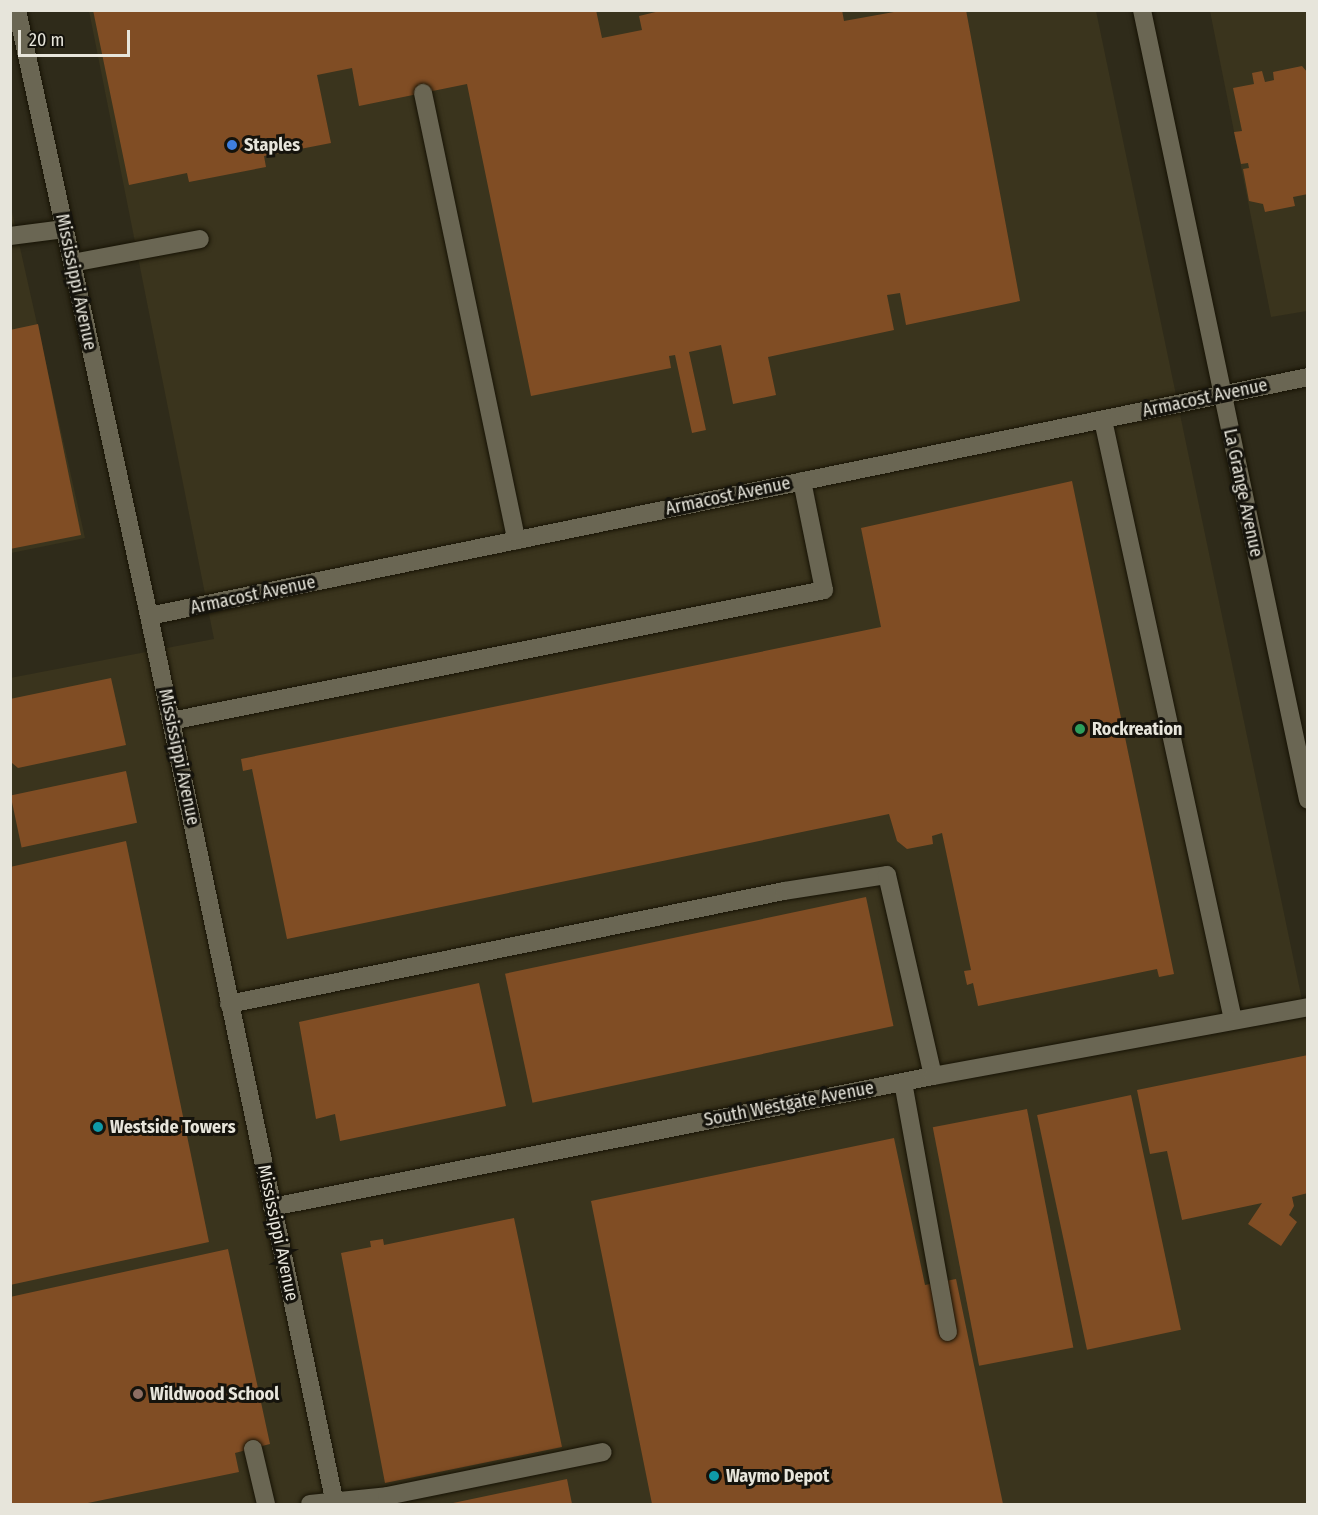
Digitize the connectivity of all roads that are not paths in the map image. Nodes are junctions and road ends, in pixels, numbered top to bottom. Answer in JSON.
{"nodes":[{"id":1,"x":1142,"y":10,"type":"edge"},
{"id":2,"x":16,"y":22,"type":"edge"},
{"id":3,"x":423,"y":93,"type":"dead end"},
{"id":4,"x":65,"y":229,"type":"junction"},
{"id":5,"x":10,"y":236,"type":"edge"},
{"id":6,"x":200,"y":239,"type":"dead end"},
{"id":7,"x":72,"y":264,"type":"junction"},
{"id":8,"x":1308,"y":377,"type":"edge"},
{"id":9,"x":1222,"y":395,"type":"junction"},
{"id":10,"x":1103,"y":420,"type":"junction"},
{"id":11,"x":802,"y":481,"type":"junction"},
{"id":12,"x":516,"y":540,"type":"junction"},
{"id":13,"x":149,"y":616,"type":"junction"},
{"id":14,"x":171,"y":721,"type":"junction"},
{"id":15,"x":1308,"y":800,"type":"edge"},
{"id":16,"x":229,"y":1004,"type":"junction"},
{"id":17,"x":1308,"y":1007,"type":"edge"},
{"id":18,"x":1233,"y":1020,"type":"junction"},
{"id":19,"x":933,"y":1076,"type":"junction"},
{"id":20,"x":903,"y":1082,"type":"junction"},
{"id":21,"x":273,"y":1207,"type":"junction"},
{"id":22,"x":948,"y":1332,"type":"dead end"},
{"id":23,"x":253,"y":1449,"type":"dead end"},
{"id":24,"x":603,"y":1452,"type":"dead end"},
{"id":25,"x":334,"y":1502,"type":"edge"},
{"id":26,"x":266,"y":1504,"type":"edge"},
{"id":27,"x":310,"y":1504,"type":"edge"}],
"edges":[{"from":1,"to":9,"type":"street","name":"La Grange Avenue"},
{"from":2,"to":4,"type":"street","name":"Mississippi Avenue"},
{"from":3,"to":12,"type":"street"},
{"from":4,"to":5,"type":"street"},
{"from":4,"to":7,"type":"street","name":"Mississippi Avenue"},
{"from":6,"to":7,"type":"street"},
{"from":7,"to":13,"type":"street","name":"Mississippi Avenue"},
{"from":8,"to":9,"type":"street","name":"Armacost Avenue"},
{"from":9,"to":10,"type":"street","name":"Armacost Avenue"},
{"from":9,"to":15,"type":"street","name":"La Grange Avenue"},
{"from":10,"to":11,"type":"street","name":"Armacost Avenue"},
{"from":10,"to":18,"type":"street"},
{"from":11,"to":12,"type":"street","name":"Armacost Avenue"},
{"from":11,"to":14,"type":"street"},
{"from":12,"to":13,"type":"street","name":"Armacost Avenue"},
{"from":13,"to":14,"type":"street","name":"Mississippi Avenue"},
{"from":14,"to":16,"type":"street","name":"Mississippi Avenue"},
{"from":16,"to":19,"type":"street"},
{"from":16,"to":21,"type":"street","name":"Mississippi Avenue"},
{"from":17,"to":18,"type":"street","name":"South Westgate Avenue"},
{"from":18,"to":19,"type":"street","name":"South Westgate Avenue"},
{"from":19,"to":20,"type":"street","name":"South Westgate Avenue"},
{"from":20,"to":21,"type":"street","name":"South Westgate Avenue"},
{"from":20,"to":22,"type":"street"},
{"from":21,"to":25,"type":"street","name":"Mississippi Avenue"},
{"from":23,"to":26,"type":"street"},
{"from":24,"to":25,"type":"street"},
{"from":25,"to":27,"type":"street"}]}
